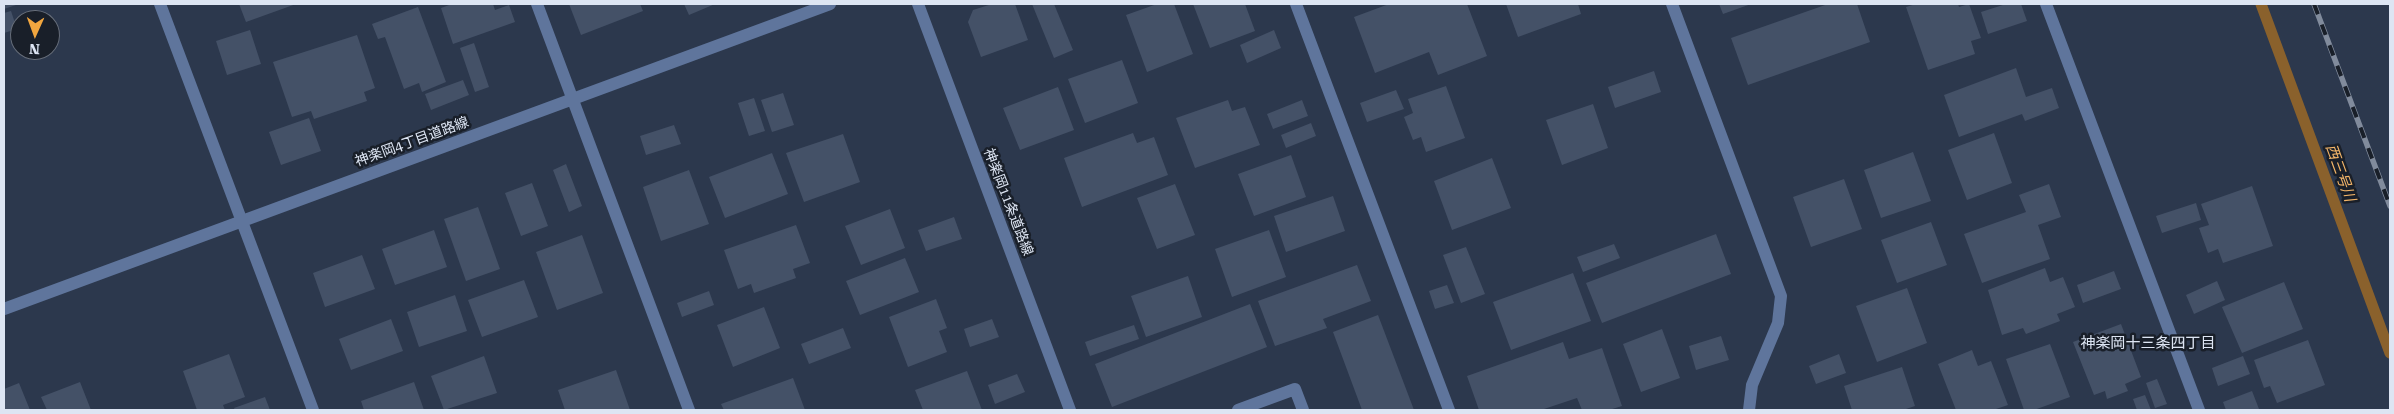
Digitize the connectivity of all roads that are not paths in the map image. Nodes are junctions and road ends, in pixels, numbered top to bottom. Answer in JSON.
{"nodes":[{"id":1,"x":160,"y":4,"type":"edge"},
{"id":2,"x":537,"y":4,"type":"edge"},
{"id":3,"x":830,"y":4,"type":"edge"},
{"id":4,"x":918,"y":4,"type":"edge"},
{"id":5,"x":1296,"y":4,"type":"edge"},
{"id":6,"x":1672,"y":4,"type":"edge"},
{"id":7,"x":2046,"y":4,"type":"edge"},
{"id":8,"x":573,"y":99,"type":"junction"},
{"id":9,"x":242,"y":220,"type":"junction"},
{"id":10,"x":4,"y":309,"type":"edge"},
{"id":11,"x":313,"y":410,"type":"edge"},
{"id":12,"x":689,"y":410,"type":"edge"},
{"id":13,"x":1070,"y":410,"type":"edge"},
{"id":14,"x":1238,"y":410,"type":"edge"},
{"id":15,"x":1303,"y":410,"type":"edge"},
{"id":16,"x":1450,"y":410,"type":"edge"},
{"id":17,"x":1749,"y":410,"type":"edge"},
{"id":18,"x":2198,"y":410,"type":"edge"}],
"edges":[{"from":1,"to":9,"type":"street"},
{"from":2,"to":8,"type":"street"},
{"from":3,"to":8,"type":"street","name":"神楽岡4丁目道路線"},
{"from":4,"to":13,"type":"street","name":"神楽岡11条道路線"},
{"from":5,"to":16,"type":"street"},
{"from":6,"to":17,"type":"street"},
{"from":7,"to":18,"type":"street"},
{"from":8,"to":9,"type":"street","name":"神楽岡4丁目道路線"},
{"from":8,"to":12,"type":"street"},
{"from":9,"to":10,"type":"street","name":"神楽岡4丁目道路線"},
{"from":9,"to":11,"type":"street"},
{"from":14,"to":15,"type":"street"}]}
